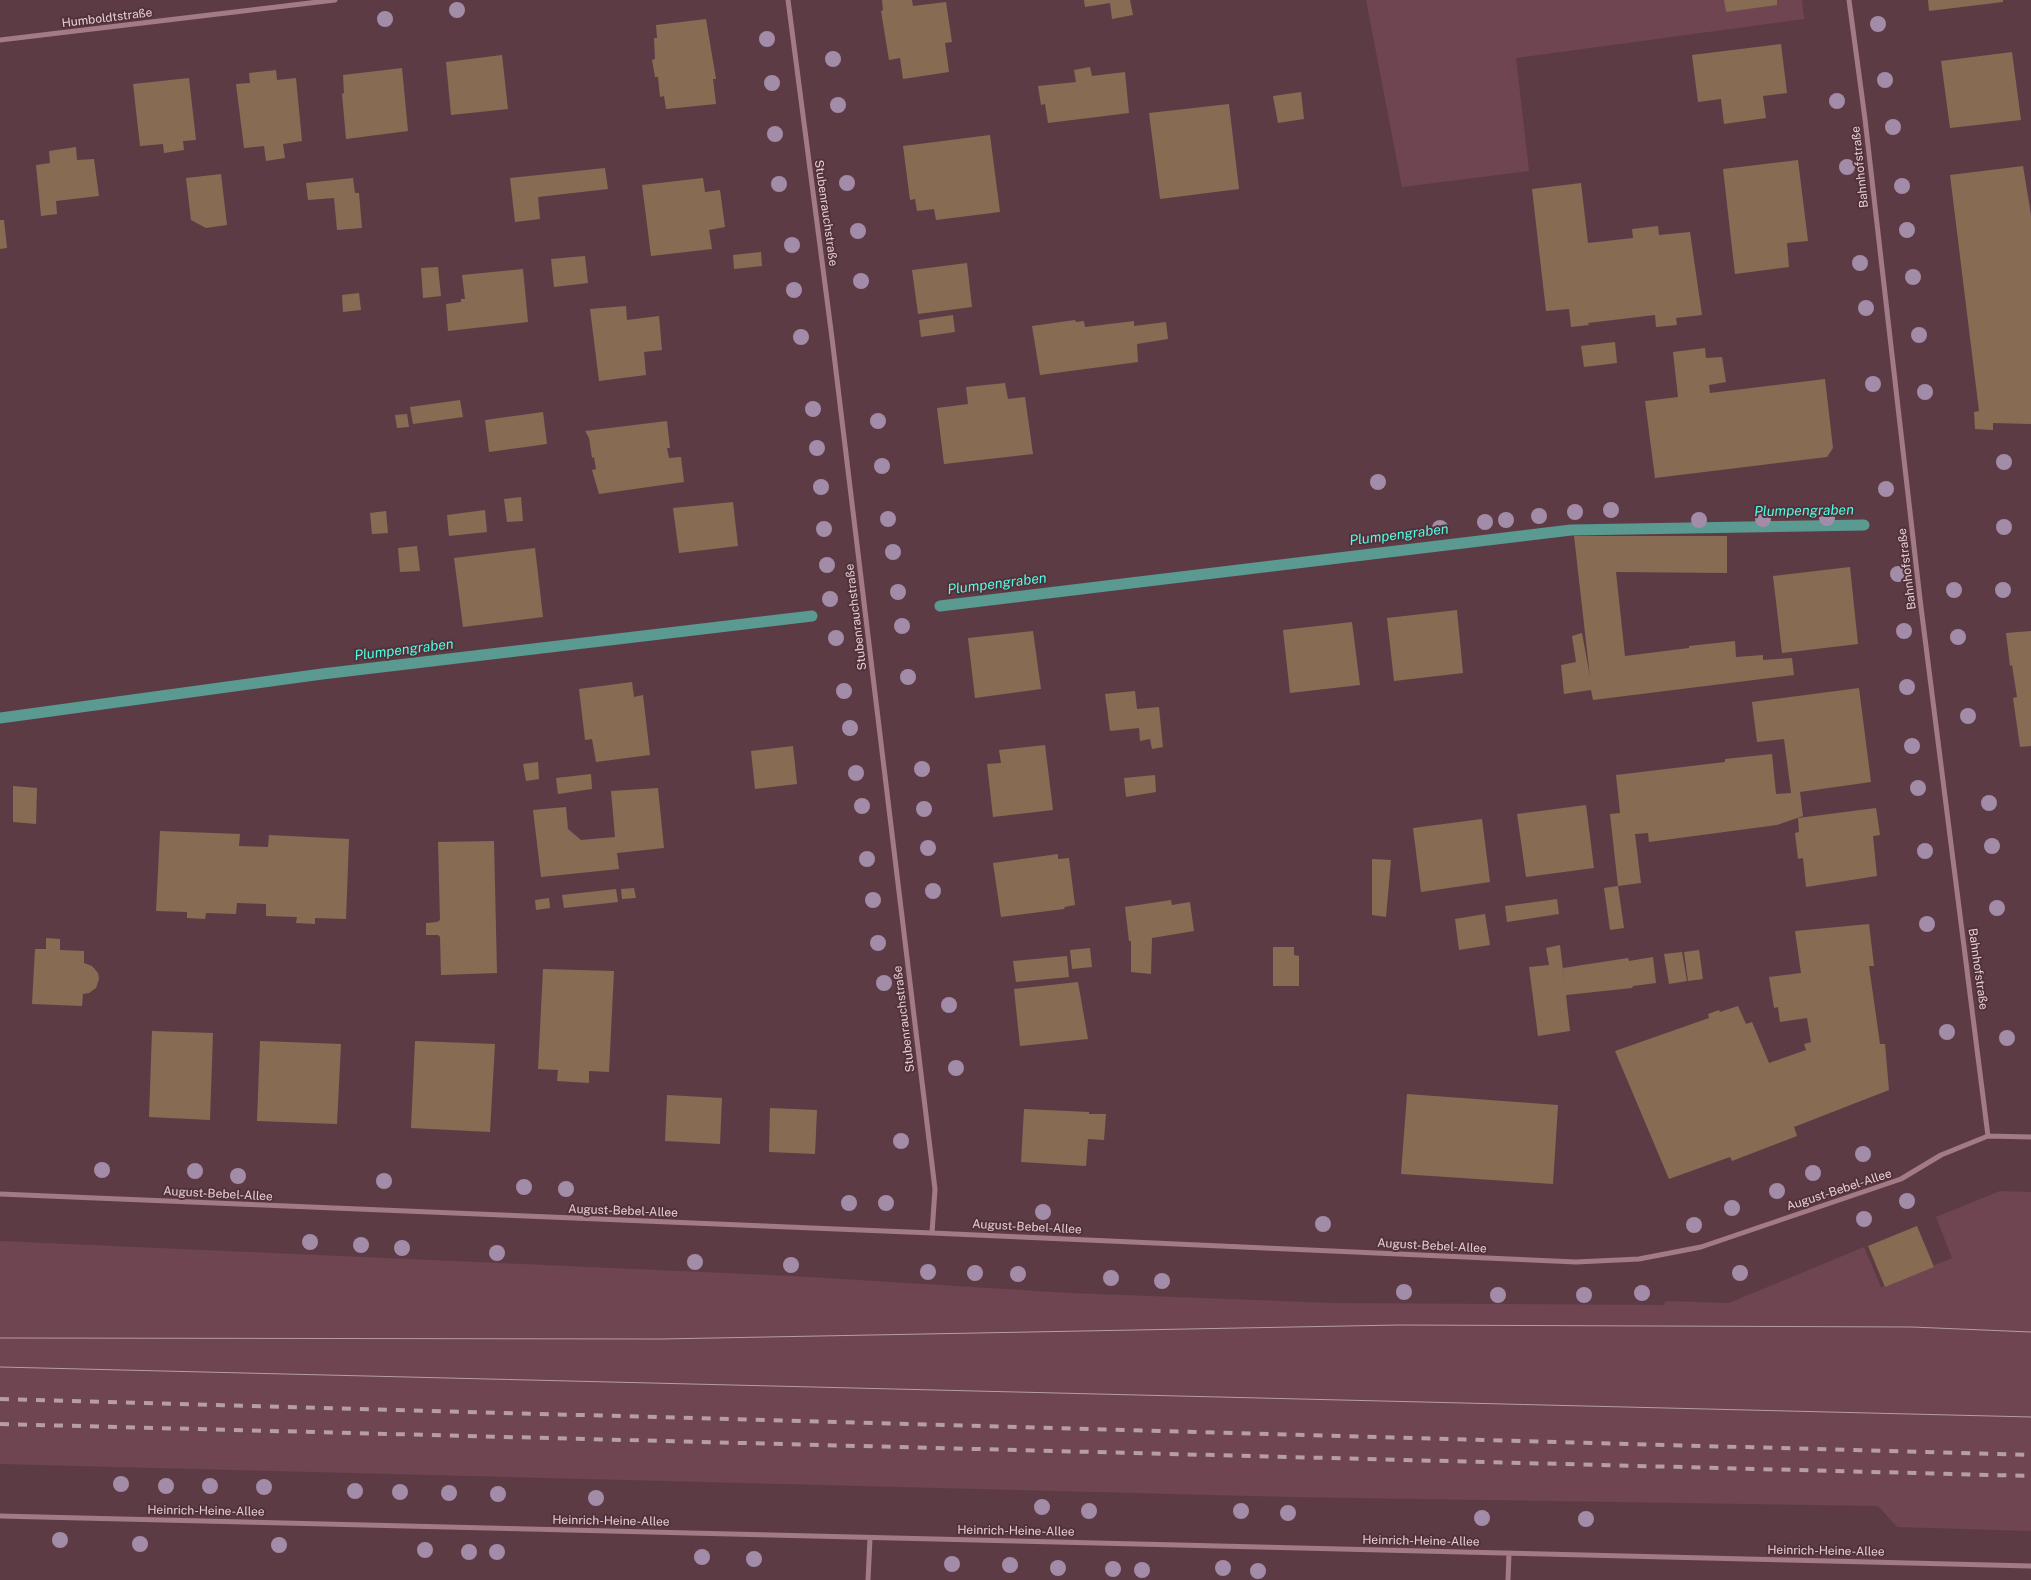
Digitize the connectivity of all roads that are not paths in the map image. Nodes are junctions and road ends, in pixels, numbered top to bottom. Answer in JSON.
{"nodes":[{"id":1,"x":335,"y":0,"type":"edge"},
{"id":2,"x":788,"y":0,"type":"edge"},
{"id":3,"x":1849,"y":0,"type":"edge"},
{"id":4,"x":0,"y":40,"type":"edge"},
{"id":5,"x":1988,"y":1136,"type":"junction"},
{"id":6,"x":2031,"y":1137,"type":"edge"},
{"id":7,"x":0,"y":1194,"type":"edge"},
{"id":8,"x":932,"y":1233,"type":"junction"},
{"id":9,"x":0,"y":1516,"type":"edge"},
{"id":10,"x":870,"y":1538,"type":"junction"},
{"id":11,"x":1509,"y":1553,"type":"junction"},
{"id":12,"x":2031,"y":1566,"type":"edge"},
{"id":13,"x":868,"y":1580,"type":"edge"},
{"id":14,"x":1508,"y":1580,"type":"edge"}],
"edges":[{"from":1,"to":4,"type":"street","name":"Humboldtstraße"},
{"from":2,"to":8,"type":"street","name":"Stubenrauchstraße"},
{"from":3,"to":5,"type":"street","name":"Bahnhofstraße"},
{"from":5,"to":6,"type":"street","name":"August-Bebel-Allee"},
{"from":5,"to":8,"type":"street","name":"August-Bebel-Allee"},
{"from":7,"to":8,"type":"street","name":"August-Bebel-Allee"},
{"from":9,"to":10,"type":"street","name":"Heinrich-Heine-Allee"},
{"from":10,"to":11,"type":"street","name":"Heinrich-Heine-Allee"},
{"from":10,"to":13,"type":"street"},
{"from":11,"to":12,"type":"street","name":"Heinrich-Heine-Allee"},
{"from":11,"to":14,"type":"street"}]}
